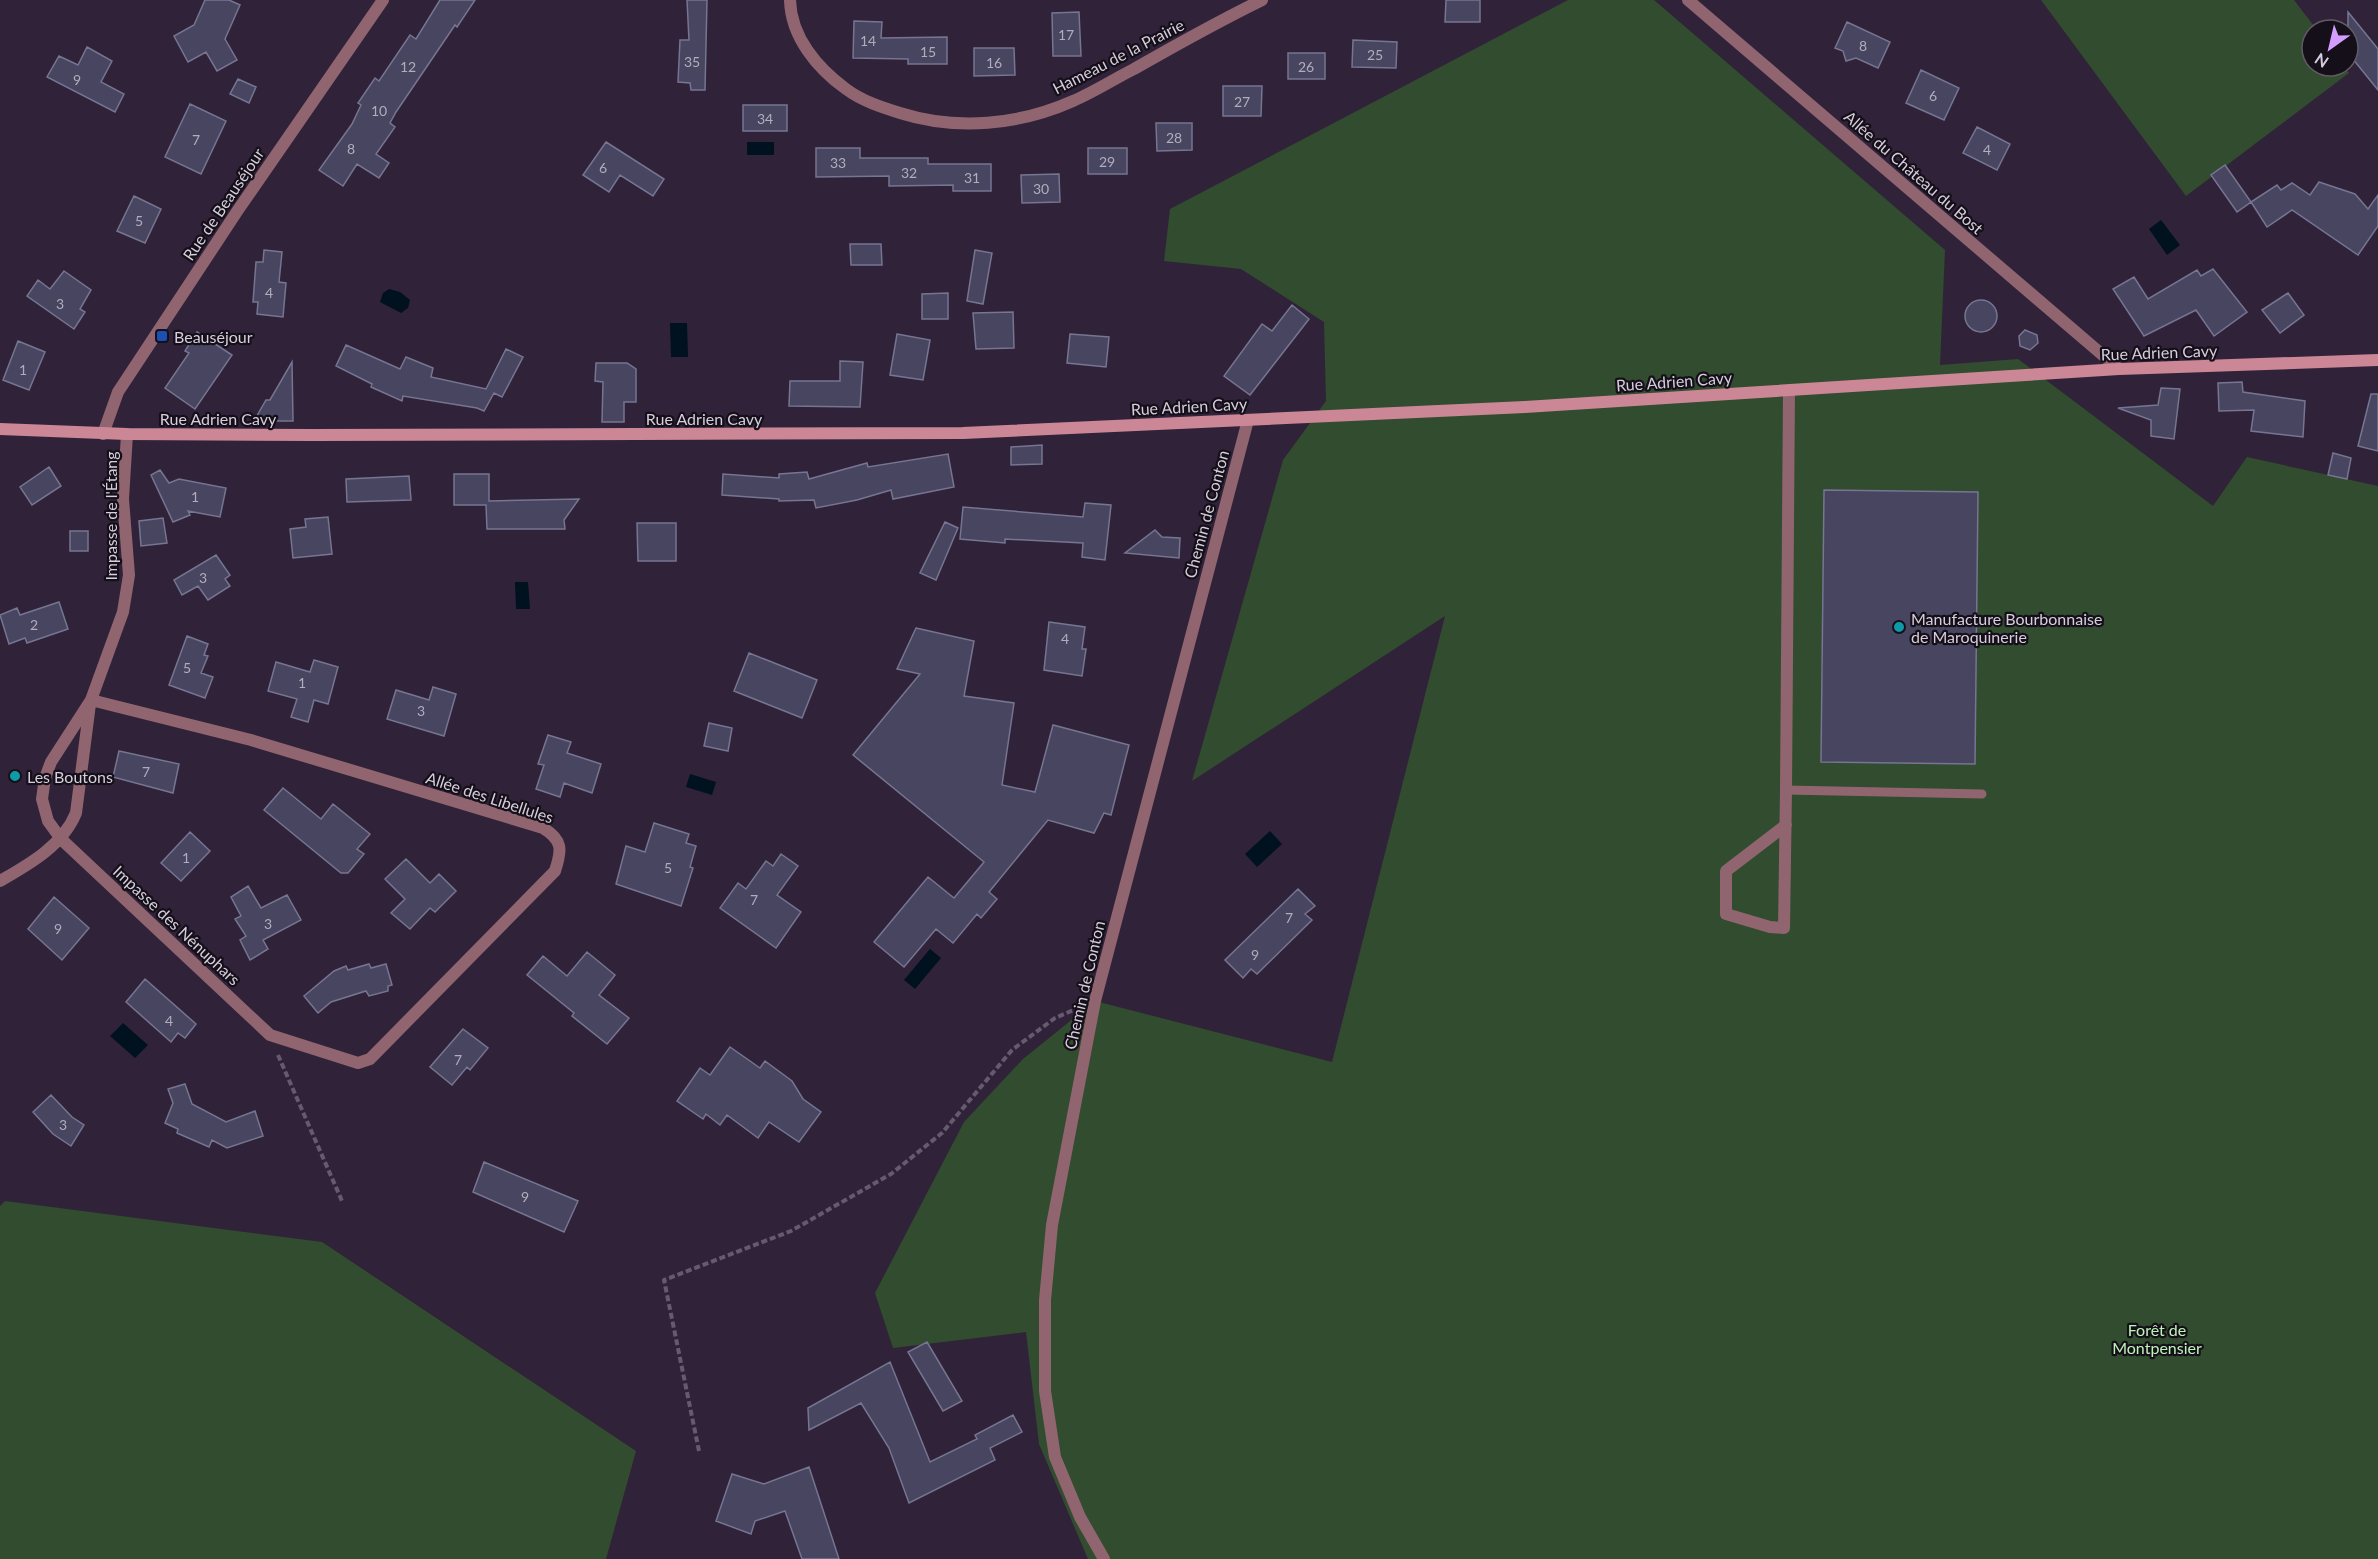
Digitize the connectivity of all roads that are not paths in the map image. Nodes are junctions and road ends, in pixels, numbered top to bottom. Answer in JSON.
{"nodes":[{"id":1,"x":383,"y":0,"type":"edge"},
{"id":2,"x":790,"y":0,"type":"edge"},
{"id":3,"x":1262,"y":0,"type":"edge"},
{"id":4,"x":1688,"y":0,"type":"edge"},
{"id":5,"x":2378,"y":360,"type":"edge"},
{"id":6,"x":2119,"y":369,"type":"junction"},
{"id":7,"x":1789,"y":391,"type":"junction"},
{"id":8,"x":1248,"y":420,"type":"junction"},
{"id":9,"x":0,"y":429,"type":"edge"},
{"id":10,"x":103,"y":434,"type":"junction"},
{"id":11,"x":127,"y":434,"type":"junction"},
{"id":12,"x":91,"y":700,"type":"junction"},
{"id":13,"x":1786,"y":790,"type":"junction"},
{"id":14,"x":1982,"y":794,"type":"dead end"},
{"id":15,"x":1785,"y":825,"type":"junction"},
{"id":16,"x":61,"y":839,"type":"junction"},
{"id":17,"x":0,"y":881,"type":"edge"},
{"id":18,"x":270,"y":1035,"type":"joint"},
{"id":19,"x":1104,"y":1559,"type":"edge"}],
"edges":[{"from":1,"to":10,"type":"street","name":"Rue de Beauséjour"},
{"from":2,"to":3,"type":"street","name":"Hameau de la Prairie"},
{"from":4,"to":6,"type":"street","name":"Allée du Château du Bost"},
{"from":5,"to":6,"type":"main road","name":"Rue Adrien Cavy"},
{"from":6,"to":7,"type":"main road","name":"Rue Adrien Cavy"},
{"from":7,"to":8,"type":"main road","name":"Rue Adrien Cavy"},
{"from":7,"to":13,"type":"street"},
{"from":8,"to":11,"type":"main road","name":"Rue Adrien Cavy"},
{"from":8,"to":19,"type":"street","name":"Chemin de Conton"},
{"from":9,"to":10,"type":"main road","name":"Rue Adrien Cavy"},
{"from":10,"to":11,"type":"main road","name":"Rue Adrien Cavy"},
{"from":11,"to":12,"type":"street","name":"Impasse de l'Étang"},
{"from":12,"to":16,"type":"street","name":"Impasse de l'Étang"},
{"from":12,"to":16,"type":"street","name":"Impasse de l'Étang"},
{"from":12,"to":18,"type":"street","name":"Allée des Libellules"},
{"from":13,"to":14,"type":"lane"},
{"from":13,"to":15,"type":"street"},
{"from":15,"to":15,"type":"street"},
{"from":16,"to":17,"type":"street","name":"Impasse de l'Étang"},
{"from":16,"to":18,"type":"street","name":"Impasse des Nénuphars"}]}
